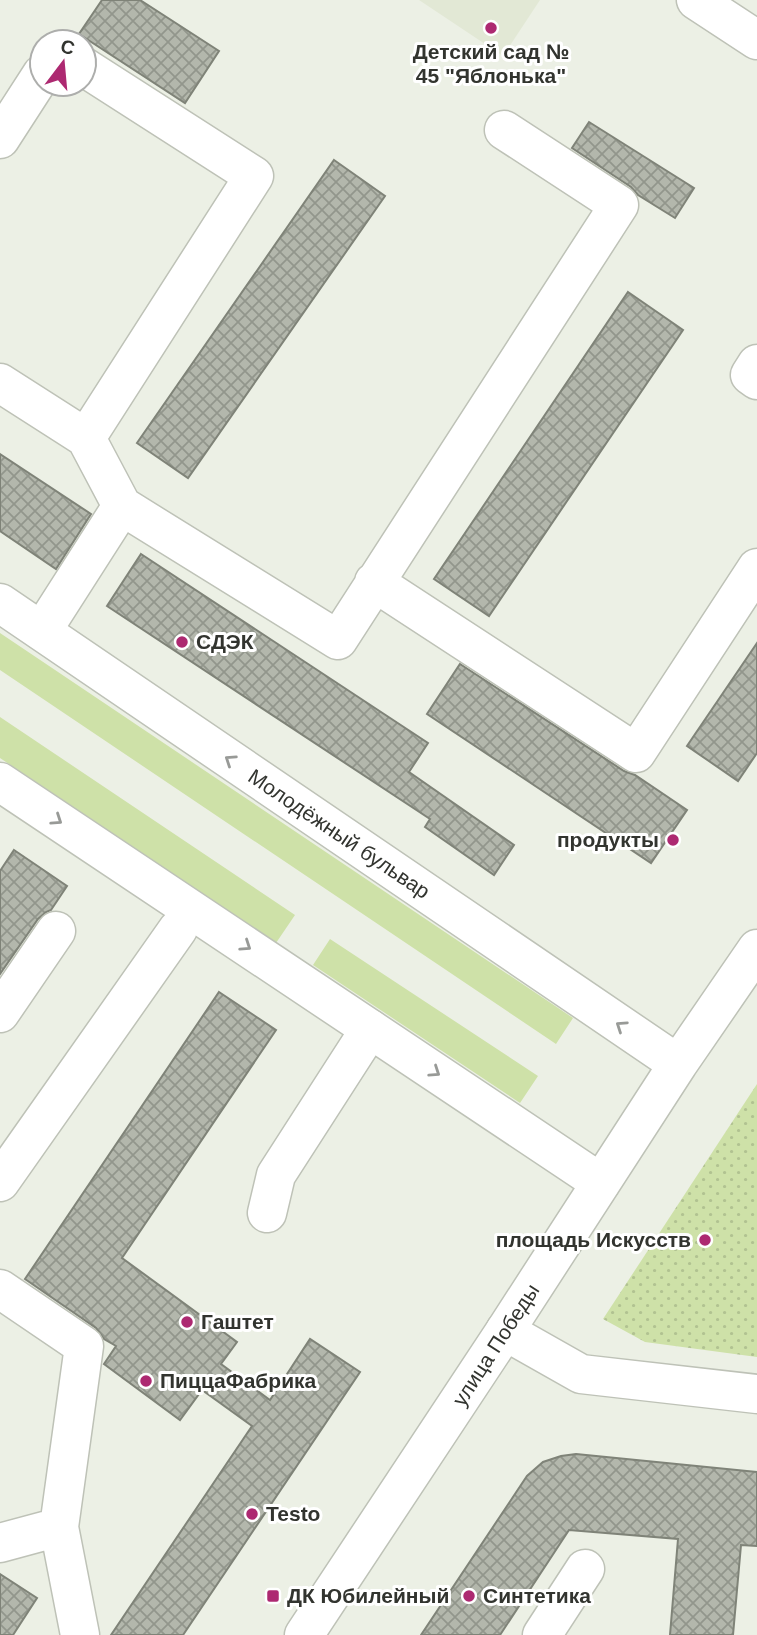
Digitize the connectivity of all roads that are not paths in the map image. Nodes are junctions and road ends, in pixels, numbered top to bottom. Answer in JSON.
{"nodes":[{"id":1,"x":696,"y":0,"type":"edge"},
{"id":2,"x":757,"y":40,"type":"edge"},
{"id":3,"x":98,"y":75,"type":"edge"},
{"id":4,"x":28,"y":96,"type":"edge"},
{"id":5,"x":504,"y":130,"type":"dead end"},
{"id":6,"x":0,"y":139,"type":"edge"},
{"id":7,"x":757,"y":364,"type":"edge"},
{"id":8,"x":757,"y":380,"type":"edge"},
{"id":9,"x":0,"y":383,"type":"edge"},
{"id":10,"x":86,"y":438,"type":"junction"},
{"id":11,"x":122,"y":506,"type":"junction"},
{"id":12,"x":757,"y":568,"type":"edge"},
{"id":13,"x":374,"y":582,"type":"junction"},
{"id":14,"x":0,"y":603,"type":"edge"},
{"id":15,"x":42,"y":631,"type":"junction"},
{"id":16,"x":0,"y":782,"type":"edge"},
{"id":17,"x":178,"y":929,"type":"dead end"},
{"id":18,"x":56,"y":931,"type":"dead end"},
{"id":19,"x":757,"y":949,"type":"edge"},
{"id":20,"x":0,"y":1013,"type":"edge"},
{"id":21,"x":370,"y":1029,"type":"junction"},
{"id":22,"x":678,"y":1064,"type":"junction"},
{"id":23,"x":0,"y":1182,"type":"edge"},
{"id":24,"x":601,"y":1183,"type":"junction"},
{"id":25,"x":267,"y":1213,"type":"dead end"},
{"id":26,"x":0,"y":1289,"type":"edge"},
{"id":27,"x":505,"y":1331,"type":"junction"},
{"id":28,"x":757,"y":1394,"type":"edge"},
{"id":29,"x":60,"y":1527,"type":"junction"},
{"id":30,"x":0,"y":1543,"type":"edge"},
{"id":31,"x":585,"y":1569,"type":"dead end"},
{"id":32,"x":80,"y":1635,"type":"edge"},
{"id":33,"x":304,"y":1635,"type":"edge"},
{"id":34,"x":542,"y":1635,"type":"edge"}],
"edges":[{"from":1,"to":2,"type":"main road"},
{"from":3,"to":10,"type":"main road"},
{"from":4,"to":6,"type":"main road"},
{"from":5,"to":13,"type":"main road"},
{"from":7,"to":8,"type":"main road"},
{"from":9,"to":10,"type":"main road"},
{"from":10,"to":11,"type":"main road"},
{"from":11,"to":13,"type":"main road"},
{"from":11,"to":15,"type":"main road"},
{"from":12,"to":13,"type":"main road"},
{"from":14,"to":15,"type":"main road","name":"Молодёжный бульвар"},
{"from":22,"to":15,"type":"main road","name":"Молодёжный бульвар","one_way":true},
{"from":16,"to":21,"type":"main road","one_way":true},
{"from":17,"to":23,"type":"main road"},
{"from":18,"to":20,"type":"main road"},
{"from":19,"to":22,"type":"main road","name":"улица Победы"},
{"from":21,"to":24,"type":"main road","one_way":true},
{"from":21,"to":25,"type":"main road"},
{"from":22,"to":24,"type":"main road","name":"улица Победы"},
{"from":24,"to":27,"type":"main road","name":"улица Победы"},
{"from":26,"to":29,"type":"main road"},
{"from":27,"to":28,"type":"main road"},
{"from":27,"to":33,"type":"main road","name":"улица Победы"},
{"from":29,"to":30,"type":"main road"},
{"from":29,"to":32,"type":"main road"},
{"from":31,"to":34,"type":"main road"}]}
